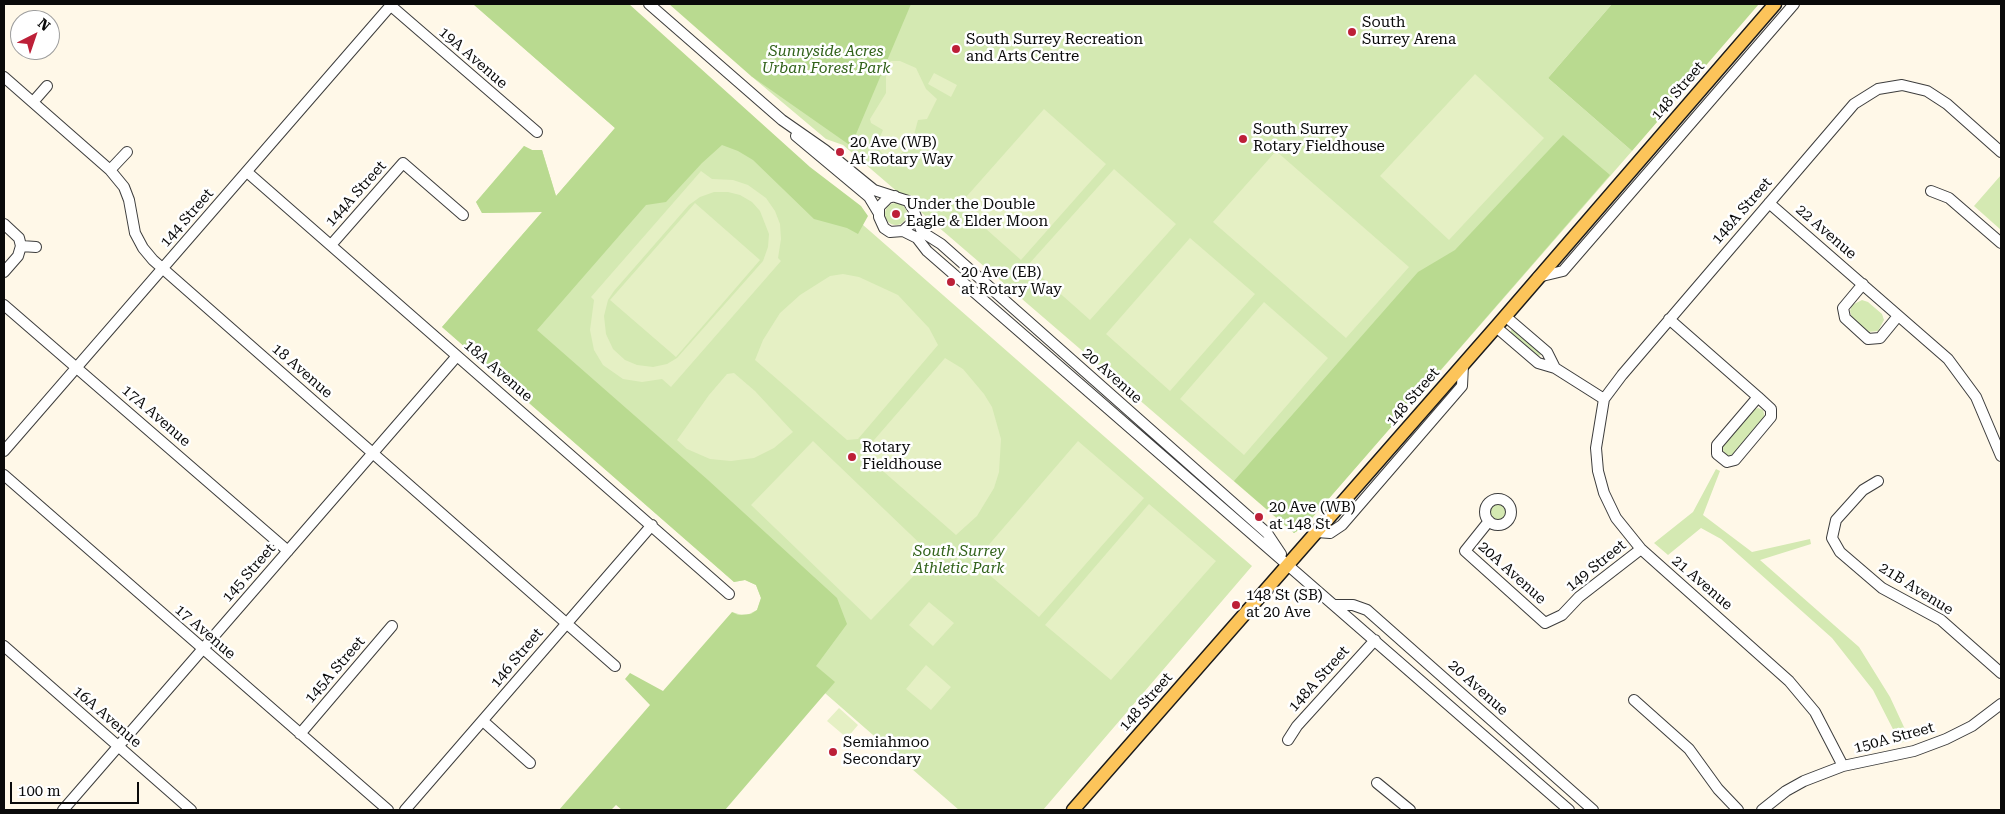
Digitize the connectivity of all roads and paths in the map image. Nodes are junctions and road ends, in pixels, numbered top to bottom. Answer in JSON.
{"nodes":[{"id":1,"x":391,"y":4,"type":"edge"},
{"id":2,"x":649,"y":4,"type":"edge"},
{"id":3,"x":1775,"y":4,"type":"edge"},
{"id":4,"x":1794,"y":4,"type":"edge"},
{"id":5,"x":4,"y":77,"type":"edge"},
{"id":6,"x":47,"y":86,"type":"dead end"},
{"id":7,"x":33,"y":102,"type":"junction"},
{"id":8,"x":782,"y":120,"type":"junction"},
{"id":9,"x":537,"y":132,"type":"dead end"},
{"id":10,"x":127,"y":152,"type":"dead end"},
{"id":11,"x":2001,"y":152,"type":"edge"},
{"id":12,"x":110,"y":170,"type":"junction"},
{"id":13,"x":247,"y":172,"type":"junction"},
{"id":14,"x":1931,"y":191,"type":"dead end"},
{"id":15,"x":895,"y":196,"type":"junction"},
{"id":16,"x":1769,"y":203,"type":"junction"},
{"id":17,"x":878,"y":212,"type":"junction"},
{"id":18,"x":914,"y":214,"type":"junction"},
{"id":19,"x":463,"y":215,"type":"dead end"},
{"id":20,"x":4,"y":224,"type":"edge"},
{"id":21,"x":903,"y":231,"type":"junction"},
{"id":22,"x":2001,"y":244,"type":"edge"},
{"id":23,"x":331,"y":245,"type":"junction"},
{"id":24,"x":36,"y":247,"type":"dead end"},
{"id":25,"x":20,"y":251,"type":"junction"},
{"id":26,"x":162,"y":269,"type":"junction"},
{"id":27,"x":4,"y":272,"type":"edge"},
{"id":28,"x":1538,"y":277,"type":"junction"},
{"id":29,"x":1863,"y":284,"type":"junction"},
{"id":30,"x":4,"y":305,"type":"edge"},
{"id":31,"x":1505,"y":316,"type":"junction"},
{"id":32,"x":1898,"y":316,"type":"junction"},
{"id":33,"x":1669,"y":319,"type":"junction"},
{"id":34,"x":1496,"y":327,"type":"junction"},
{"id":35,"x":458,"y":356,"type":"junction"},
{"id":36,"x":77,"y":368,"type":"junction"},
{"id":37,"x":1555,"y":368,"type":"junction"},
{"id":38,"x":1758,"y":398,"type":"junction"},
{"id":39,"x":1604,"y":399,"type":"junction"},
{"id":40,"x":4,"y":451,"type":"edge"},
{"id":41,"x":373,"y":453,"type":"junction"},
{"id":42,"x":2001,"y":456,"type":"edge"},
{"id":43,"x":4,"y":476,"type":"edge"},
{"id":44,"x":1878,"y":481,"type":"dead end"},
{"id":45,"x":1489,"y":521,"type":"dead end"},
{"id":46,"x":652,"y":525,"type":"junction"},
{"id":47,"x":1641,"y":549,"type":"junction"},
{"id":48,"x":288,"y":551,"type":"junction"},
{"id":49,"x":1289,"y":564,"type":"junction"},
{"id":50,"x":729,"y":594,"type":"dead end"},
{"id":51,"x":1335,"y":605,"type":"junction"},
{"id":52,"x":1546,"y":623,"type":"joint"},
{"id":53,"x":566,"y":624,"type":"junction"},
{"id":54,"x":392,"y":626,"type":"dead end"},
{"id":55,"x":1375,"y":640,"type":"junction"},
{"id":56,"x":4,"y":646,"type":"edge"},
{"id":57,"x":203,"y":649,"type":"junction"},
{"id":58,"x":615,"y":666,"type":"dead end"},
{"id":59,"x":2001,"y":673,"type":"edge"},
{"id":60,"x":1634,"y":700,"type":"dead end"},
{"id":61,"x":2001,"y":704,"type":"edge"},
{"id":62,"x":483,"y":721,"type":"junction"},
{"id":63,"x":300,"y":734,"type":"junction"},
{"id":64,"x":1288,"y":740,"type":"dead end"},
{"id":65,"x":119,"y":748,"type":"junction"},
{"id":66,"x":530,"y":763,"type":"dead end"},
{"id":67,"x":1843,"y":766,"type":"junction"},
{"id":68,"x":1377,"y":783,"type":"dead end"},
{"id":69,"x":64,"y":810,"type":"edge"},
{"id":70,"x":191,"y":810,"type":"edge"},
{"id":71,"x":388,"y":810,"type":"edge"},
{"id":72,"x":406,"y":810,"type":"edge"},
{"id":73,"x":1073,"y":810,"type":"edge"},
{"id":74,"x":1410,"y":810,"type":"edge"},
{"id":75,"x":1569,"y":810,"type":"edge"},
{"id":76,"x":1593,"y":810,"type":"edge"},
{"id":77,"x":1738,"y":810,"type":"edge"},
{"id":78,"x":1762,"y":810,"type":"edge"}],
"edges":[{"from":1,"to":9,"type":"street","name":"19A Avenue"},
{"from":1,"to":13,"type":"street","name":"144 Street"},
{"from":2,"to":8,"type":"street"},
{"from":3,"to":28,"type":"main road","name":"148 Street"},
{"from":4,"to":28,"type":"street"},
{"from":5,"to":7,"type":"street","name":"18 Avenue"},
{"from":6,"to":7,"type":"street"},
{"from":7,"to":12,"type":"street","name":"18 Avenue"},
{"from":8,"to":15,"type":"street"},
{"from":8,"to":17,"type":"street"},
{"from":10,"to":12,"type":"street"},
{"from":11,"to":16,"type":"street","name":"148A Street"},
{"from":12,"to":26,"type":"street","name":"18 Avenue"},
{"from":13,"to":23,"type":"street","name":"18A Avenue"},
{"from":13,"to":26,"type":"street","name":"144 Street"},
{"from":14,"to":22,"type":"street"},
{"from":15,"to":17,"type":"street"},
{"from":15,"to":18,"type":"street"},
{"from":16,"to":29,"type":"street","name":"22 Avenue"},
{"from":16,"to":33,"type":"street","name":"148A Street"},
{"from":17,"to":21,"type":"street"},
{"from":18,"to":21,"type":"street"},
{"from":18,"to":49,"type":"street","name":"20 Avenue"},
{"from":19,"to":23,"type":"street","name":"144A Street"},
{"from":20,"to":25,"type":"street"},
{"from":21,"to":49,"type":"street","name":"20 Avenue"},
{"from":23,"to":35,"type":"street","name":"18A Avenue"},
{"from":24,"to":25,"type":"street"},
{"from":25,"to":27,"type":"street"},
{"from":26,"to":36,"type":"street","name":"144 Street"},
{"from":26,"to":41,"type":"street","name":"18 Avenue"},
{"from":28,"to":31,"type":"main road","name":"148 Street"},
{"from":29,"to":32,"type":"street","name":"22 Avenue"},
{"from":29,"to":32,"type":"street"},
{"from":30,"to":36,"type":"street","name":"17A Avenue"},
{"from":31,"to":34,"type":"main road","name":"148 Street"},
{"from":31,"to":37,"type":"street"},
{"from":32,"to":42,"type":"street","name":"22 Avenue"},
{"from":33,"to":38,"type":"street"},
{"from":33,"to":39,"type":"street","name":"148A Street"},
{"from":34,"to":37,"type":"street"},
{"from":34,"to":49,"type":"main road","name":"148 Street"},
{"from":35,"to":41,"type":"street","name":"145 Street"},
{"from":35,"to":46,"type":"street","name":"18A Avenue"},
{"from":36,"to":40,"type":"street","name":"144 Street"},
{"from":36,"to":48,"type":"street","name":"17A Avenue"},
{"from":37,"to":39,"type":"street"},
{"from":38,"to":38,"type":"street"},
{"from":39,"to":47,"type":"street","name":"21 Avenue"},
{"from":41,"to":48,"type":"street","name":"145 Street"},
{"from":41,"to":53,"type":"street","name":"18 Avenue"},
{"from":43,"to":57,"type":"street","name":"17 Avenue"},
{"from":44,"to":59,"type":"street","name":"21B Avenue"},
{"from":45,"to":52,"type":"street","name":"20A Avenue"},
{"from":46,"to":50,"type":"street","name":"18A Avenue"},
{"from":46,"to":53,"type":"street","name":"146 Street"},
{"from":47,"to":52,"type":"street","name":"149 Street"},
{"from":47,"to":67,"type":"street","name":"21 Avenue"},
{"from":48,"to":57,"type":"street","name":"145 Street"},
{"from":49,"to":51,"type":"street","name":"20 Avenue"},
{"from":49,"to":73,"type":"main road","name":"148 Street"},
{"from":51,"to":55,"type":"street","name":"20 Avenue"},
{"from":51,"to":76,"type":"street","name":"20 Avenue"},
{"from":53,"to":58,"type":"street","name":"18 Avenue"},
{"from":53,"to":62,"type":"street","name":"146 Street"},
{"from":54,"to":63,"type":"street","name":"145A Street"},
{"from":55,"to":64,"type":"street","name":"148A Street"},
{"from":55,"to":75,"type":"street","name":"20 Avenue"},
{"from":56,"to":65,"type":"street","name":"16A Avenue"},
{"from":57,"to":63,"type":"street","name":"17 Avenue"},
{"from":57,"to":65,"type":"street","name":"145 Street"},
{"from":60,"to":77,"type":"street"},
{"from":61,"to":67,"type":"street","name":"150A Street"},
{"from":62,"to":66,"type":"street"},
{"from":62,"to":72,"type":"street","name":"146 Street"},
{"from":63,"to":71,"type":"street","name":"17 Avenue"},
{"from":65,"to":69,"type":"street","name":"145 Street"},
{"from":65,"to":70,"type":"street","name":"16A Avenue"},
{"from":67,"to":78,"type":"street","name":"150A Street"},
{"from":68,"to":74,"type":"street"}]}
